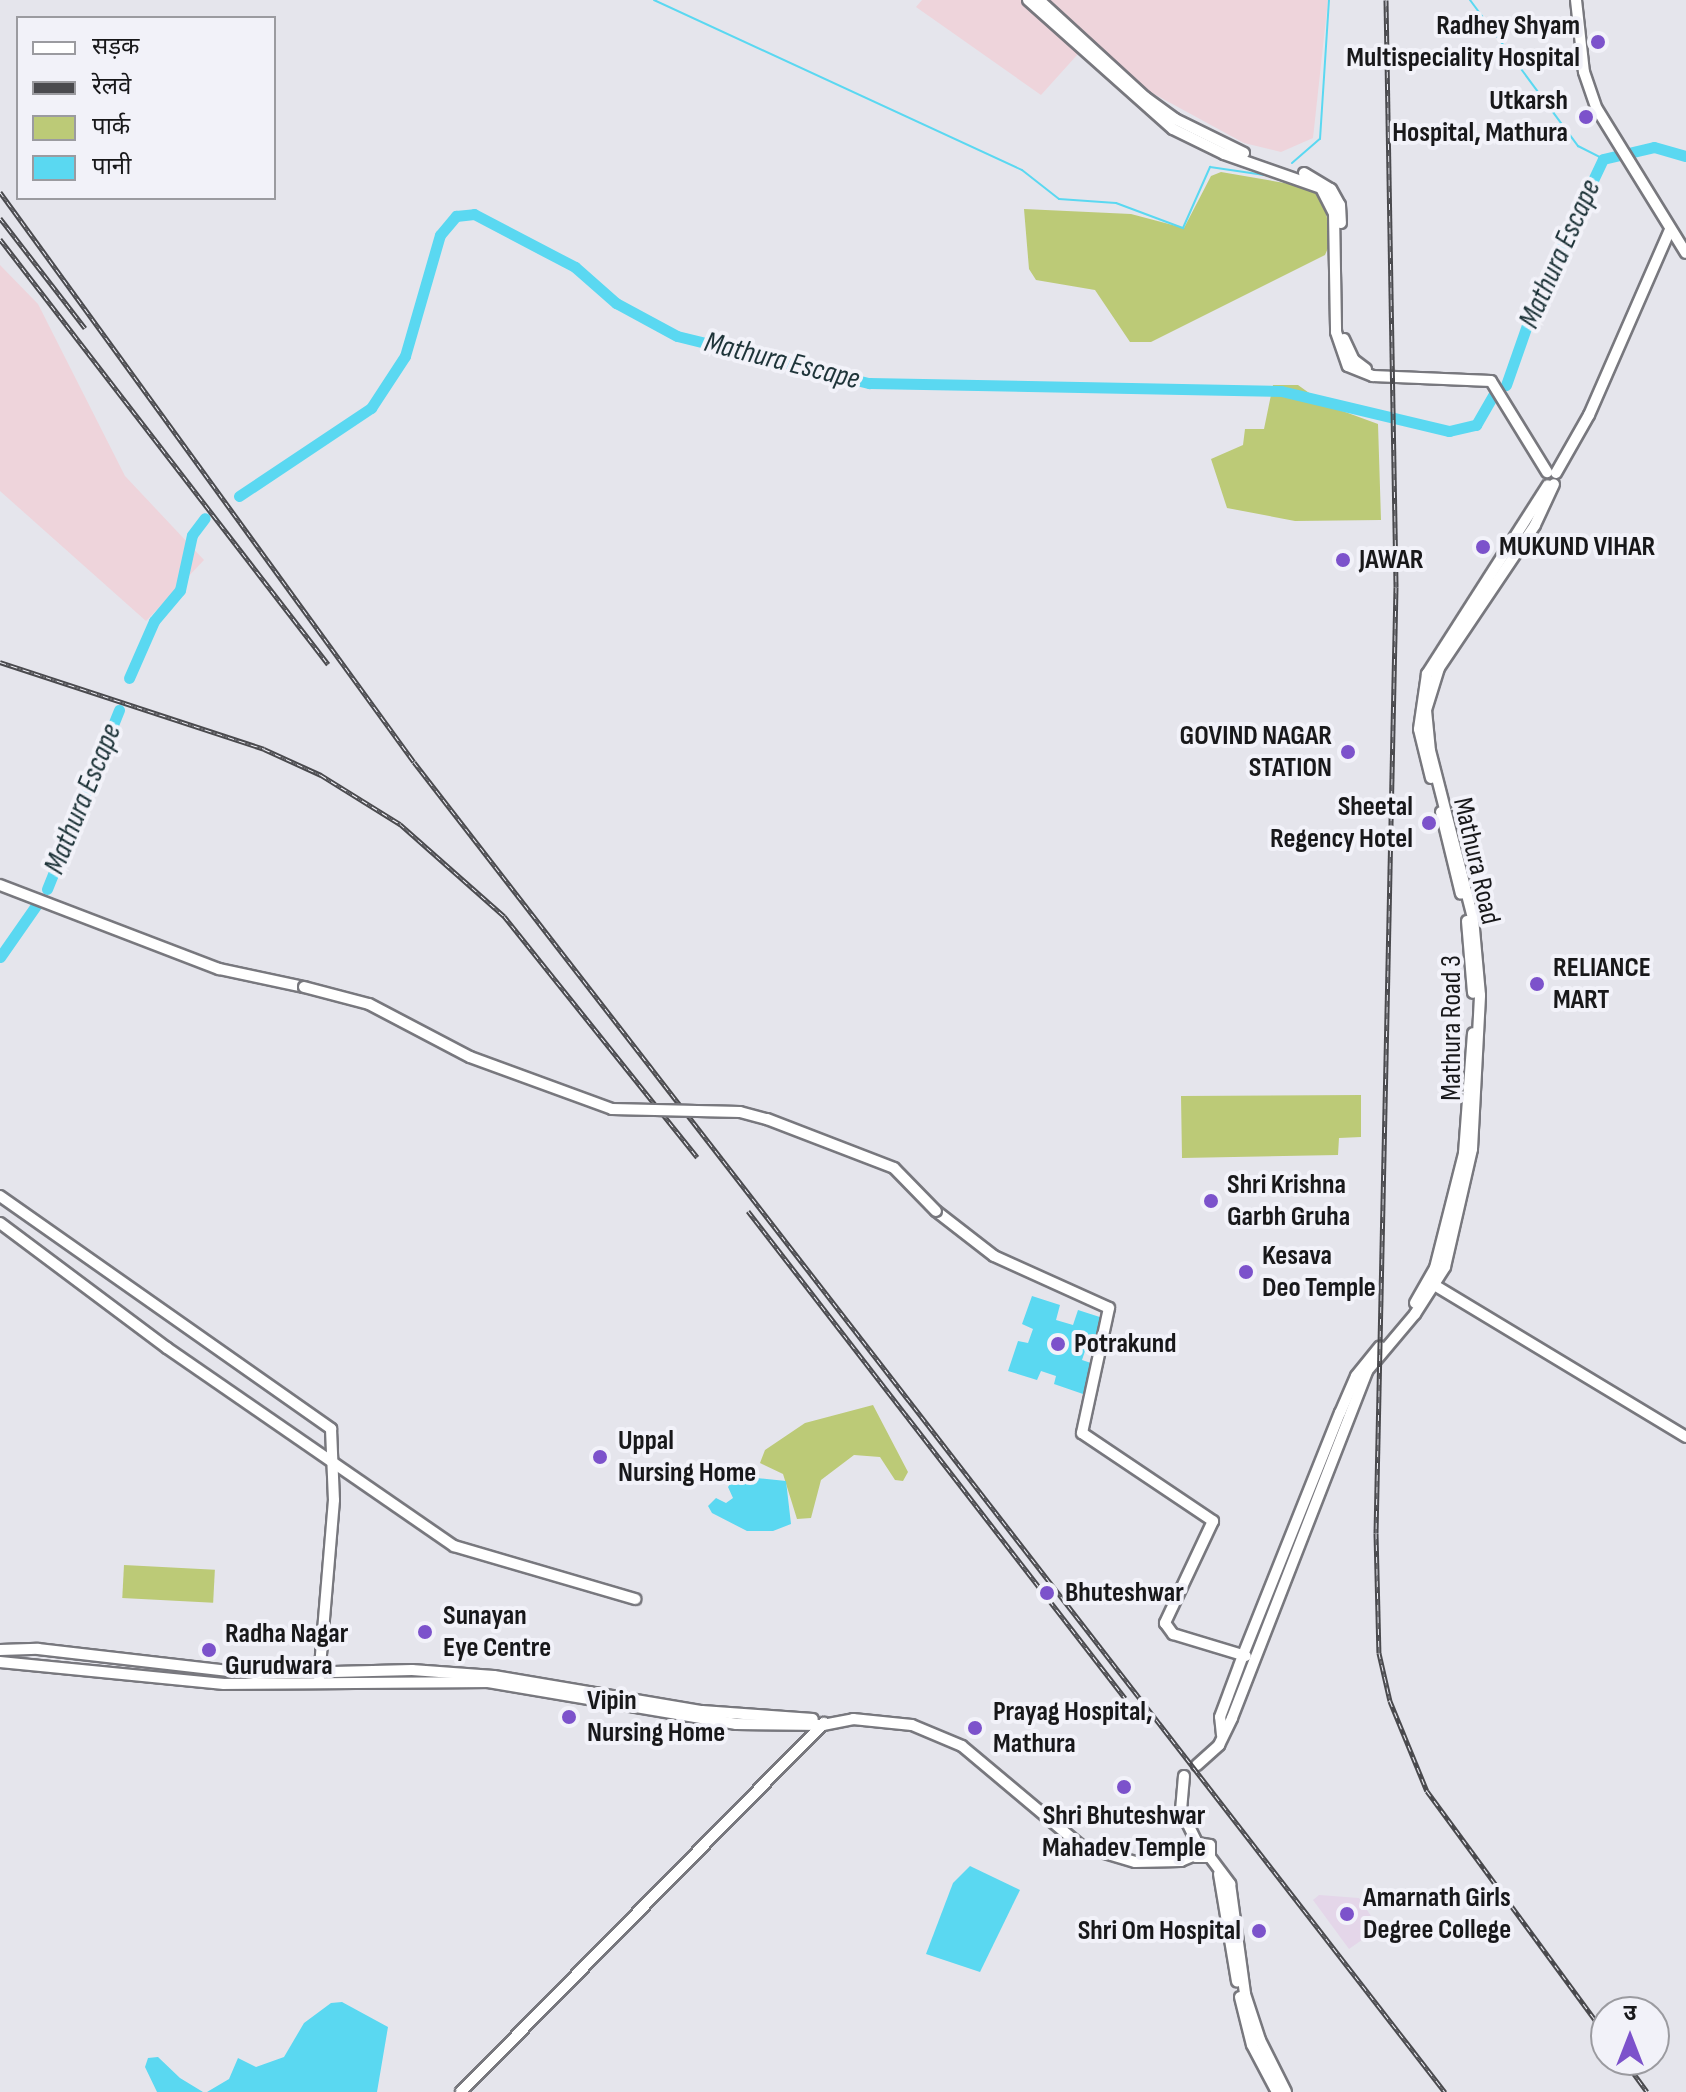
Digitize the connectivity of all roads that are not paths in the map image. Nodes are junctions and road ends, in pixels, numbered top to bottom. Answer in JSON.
{"nodes":[{"id":1,"x":1028,"y":0,"type":"edge"},
{"id":2,"x":1039,"y":0,"type":"edge"},
{"id":3,"x":1576,"y":0,"type":"edge"},
{"id":4,"x":1670,"y":230,"type":"junction"},
{"id":5,"x":1686,"y":253,"type":"edge"},
{"id":6,"x":1551,"y":477,"type":"junction"},
{"id":7,"x":1502,"y":569,"type":"junction"},
{"id":8,"x":1442,"y":789,"type":"joint"},
{"id":9,"x":0,"y":885,"type":"edge"},
{"id":10,"x":0,"y":1196,"type":"edge"},
{"id":11,"x":0,"y":1223,"type":"edge"},
{"id":12,"x":1432,"y":1284,"type":"junction"},
{"id":13,"x":1686,"y":1437,"type":"edge"},
{"id":14,"x":333,"y":1463,"type":"junction"},
{"id":15,"x":635,"y":1599,"type":"dead end"},
{"id":16,"x":0,"y":1650,"type":"edge"},
{"id":17,"x":1248,"y":1656,"type":"junction"},
{"id":18,"x":0,"y":1662,"type":"edge"},
{"id":19,"x":320,"y":1678,"type":"junction"},
{"id":20,"x":825,"y":1722,"type":"junction"},
{"id":21,"x":1197,"y":1765,"type":"dead end"},
{"id":22,"x":1184,"y":1776,"type":"dead end"},
{"id":23,"x":1197,"y":1843,"type":"junction"},
{"id":24,"x":1195,"y":1855,"type":"junction"},
{"id":25,"x":1210,"y":1857,"type":"junction"},
{"id":26,"x":1218,"y":1869,"type":"junction"},
{"id":27,"x":461,"y":2092,"type":"edge"},
{"id":28,"x":1277,"y":2092,"type":"edge"},
{"id":29,"x":1286,"y":2092,"type":"edge"}],
"edges":[{"from":1,"to":6,"type":"street"},
{"from":2,"to":6,"type":"street"},
{"from":3,"to":4,"type":"street"},
{"from":4,"to":5,"type":"street"},
{"from":4,"to":6,"type":"street","name":"Mathura Road"},
{"from":6,"to":7,"type":"street","name":"Mathura Road"},
{"from":7,"to":8,"type":"street","name":"Mathura Road"},
{"from":7,"to":12,"type":"street","name":"Mathura Road"},
{"from":8,"to":12,"type":"street","name":"Mathura Road 3"},
{"from":9,"to":17,"type":"street","bridge":true},
{"from":10,"to":14,"type":"street"},
{"from":11,"to":14,"type":"street"},
{"from":12,"to":13,"type":"street"},
{"from":12,"to":17,"type":"street"},
{"from":14,"to":15,"type":"street"},
{"from":14,"to":19,"type":"street"},
{"from":16,"to":19,"type":"street"},
{"from":17,"to":21,"type":"street"},
{"from":18,"to":19,"type":"street"},
{"from":19,"to":20,"type":"street"},
{"from":20,"to":24,"type":"street"},
{"from":20,"to":27,"type":"street"},
{"from":22,"to":23,"type":"street"},
{"from":23,"to":24,"type":"street"},
{"from":23,"to":25,"type":"street"},
{"from":24,"to":25,"type":"street"},
{"from":25,"to":26,"type":"street"},
{"from":26,"to":28,"type":"street"},
{"from":26,"to":29,"type":"street"}]}
